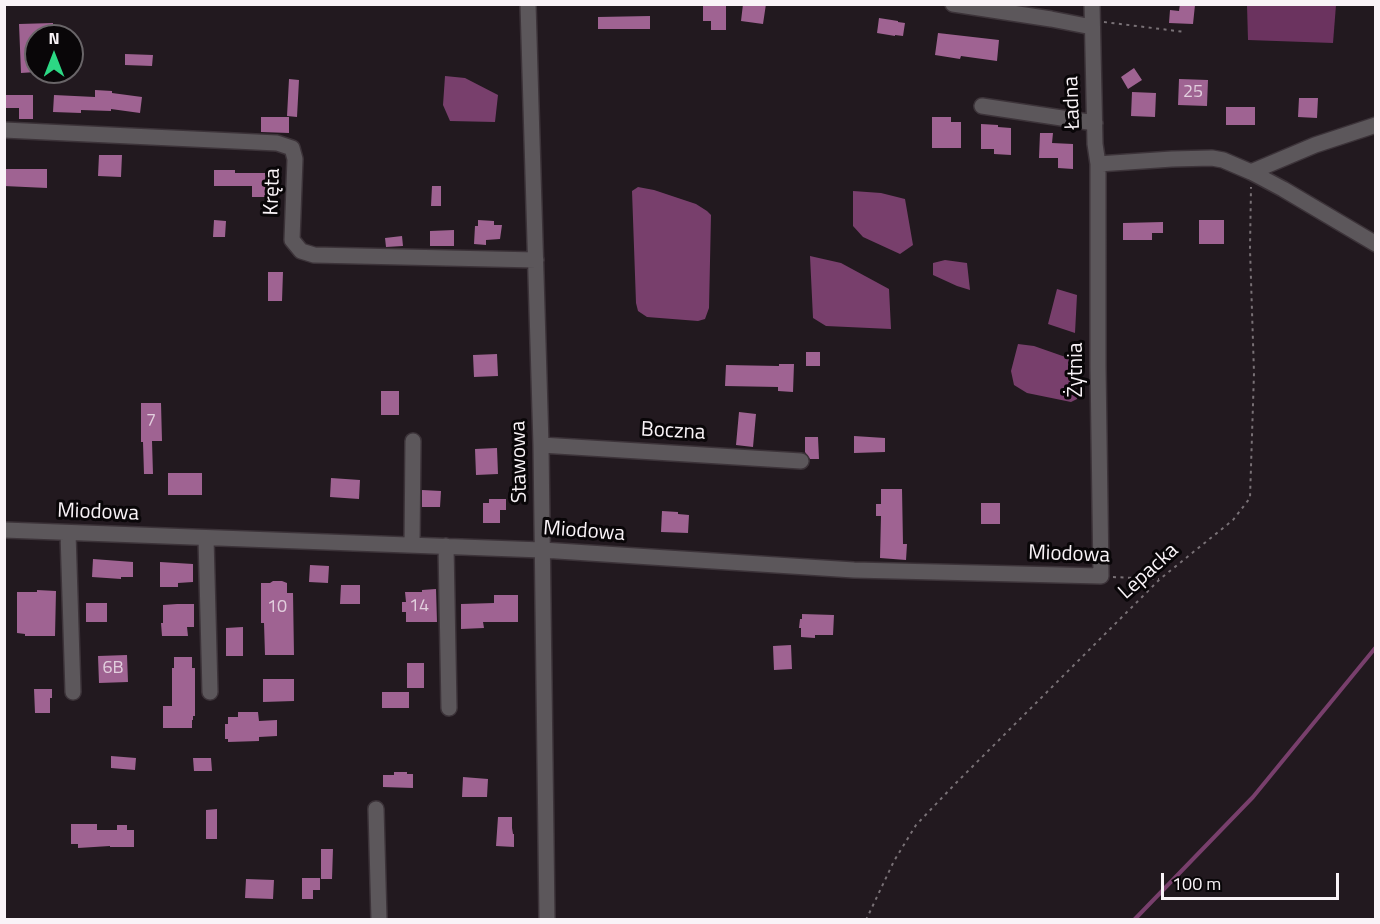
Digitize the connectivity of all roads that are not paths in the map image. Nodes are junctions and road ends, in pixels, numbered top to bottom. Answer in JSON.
{"nodes":[{"id":1,"x":528,"y":4,"type":"edge"},
{"id":2,"x":953,"y":4,"type":"edge"},
{"id":3,"x":1092,"y":4,"type":"edge"},
{"id":4,"x":1092,"y":24,"type":"junction"},
{"id":5,"x":982,"y":106,"type":"dead end"},
{"id":6,"x":1095,"y":123,"type":"junction"},
{"id":7,"x":1376,"y":125,"type":"edge"},
{"id":8,"x":4,"y":130,"type":"edge"},
{"id":9,"x":1098,"y":164,"type":"junction"},
{"id":10,"x":1251,"y":172,"type":"junction"},
{"id":11,"x":1376,"y":244,"type":"edge"},
{"id":12,"x":536,"y":260,"type":"junction"},
{"id":13,"x":413,"y":441,"type":"dead end"},
{"id":14,"x":541,"y":445,"type":"junction"},
{"id":15,"x":801,"y":461,"type":"dead end"},
{"id":16,"x":4,"y":530,"type":"edge"},
{"id":17,"x":68,"y":533,"type":"junction"},
{"id":18,"x":206,"y":538,"type":"junction"},
{"id":19,"x":412,"y":545,"type":"junction"},
{"id":20,"x":446,"y":546,"type":"junction"},
{"id":21,"x":542,"y":550,"type":"junction"},
{"id":22,"x":1101,"y":576,"type":"joint"},
{"id":23,"x":73,"y":692,"type":"dead end"},
{"id":24,"x":210,"y":692,"type":"dead end"},
{"id":25,"x":449,"y":708,"type":"dead end"},
{"id":26,"x":376,"y":809,"type":"dead end"},
{"id":27,"x":379,"y":920,"type":"edge"},
{"id":28,"x":547,"y":920,"type":"edge"}],
"edges":[{"from":1,"to":12,"type":"street","name":"Stawowa"},
{"from":2,"to":4,"type":"street"},
{"from":3,"to":4,"type":"street","name":"Ładna"},
{"from":4,"to":6,"type":"street","name":"Ładna"},
{"from":5,"to":6,"type":"street"},
{"from":6,"to":9,"type":"street","name":"Ładna"},
{"from":7,"to":10,"type":"street"},
{"from":8,"to":12,"type":"street","name":"Kręta"},
{"from":9,"to":10,"type":"street"},
{"from":9,"to":22,"type":"street","name":"Żytnia"},
{"from":10,"to":11,"type":"street"},
{"from":12,"to":14,"type":"street","name":"Stawowa"},
{"from":13,"to":19,"type":"street"},
{"from":14,"to":15,"type":"street","name":"Boczna"},
{"from":14,"to":21,"type":"street","name":"Stawowa"},
{"from":16,"to":17,"type":"street","name":"Miodowa"},
{"from":17,"to":18,"type":"street","name":"Miodowa"},
{"from":17,"to":23,"type":"street"},
{"from":18,"to":19,"type":"street","name":"Miodowa"},
{"from":18,"to":24,"type":"street"},
{"from":19,"to":20,"type":"street","name":"Miodowa"},
{"from":20,"to":21,"type":"street","name":"Miodowa"},
{"from":20,"to":25,"type":"street"},
{"from":21,"to":22,"type":"street","name":"Miodowa"},
{"from":21,"to":28,"type":"street","name":"Stawowa"},
{"from":26,"to":27,"type":"street"}]}
